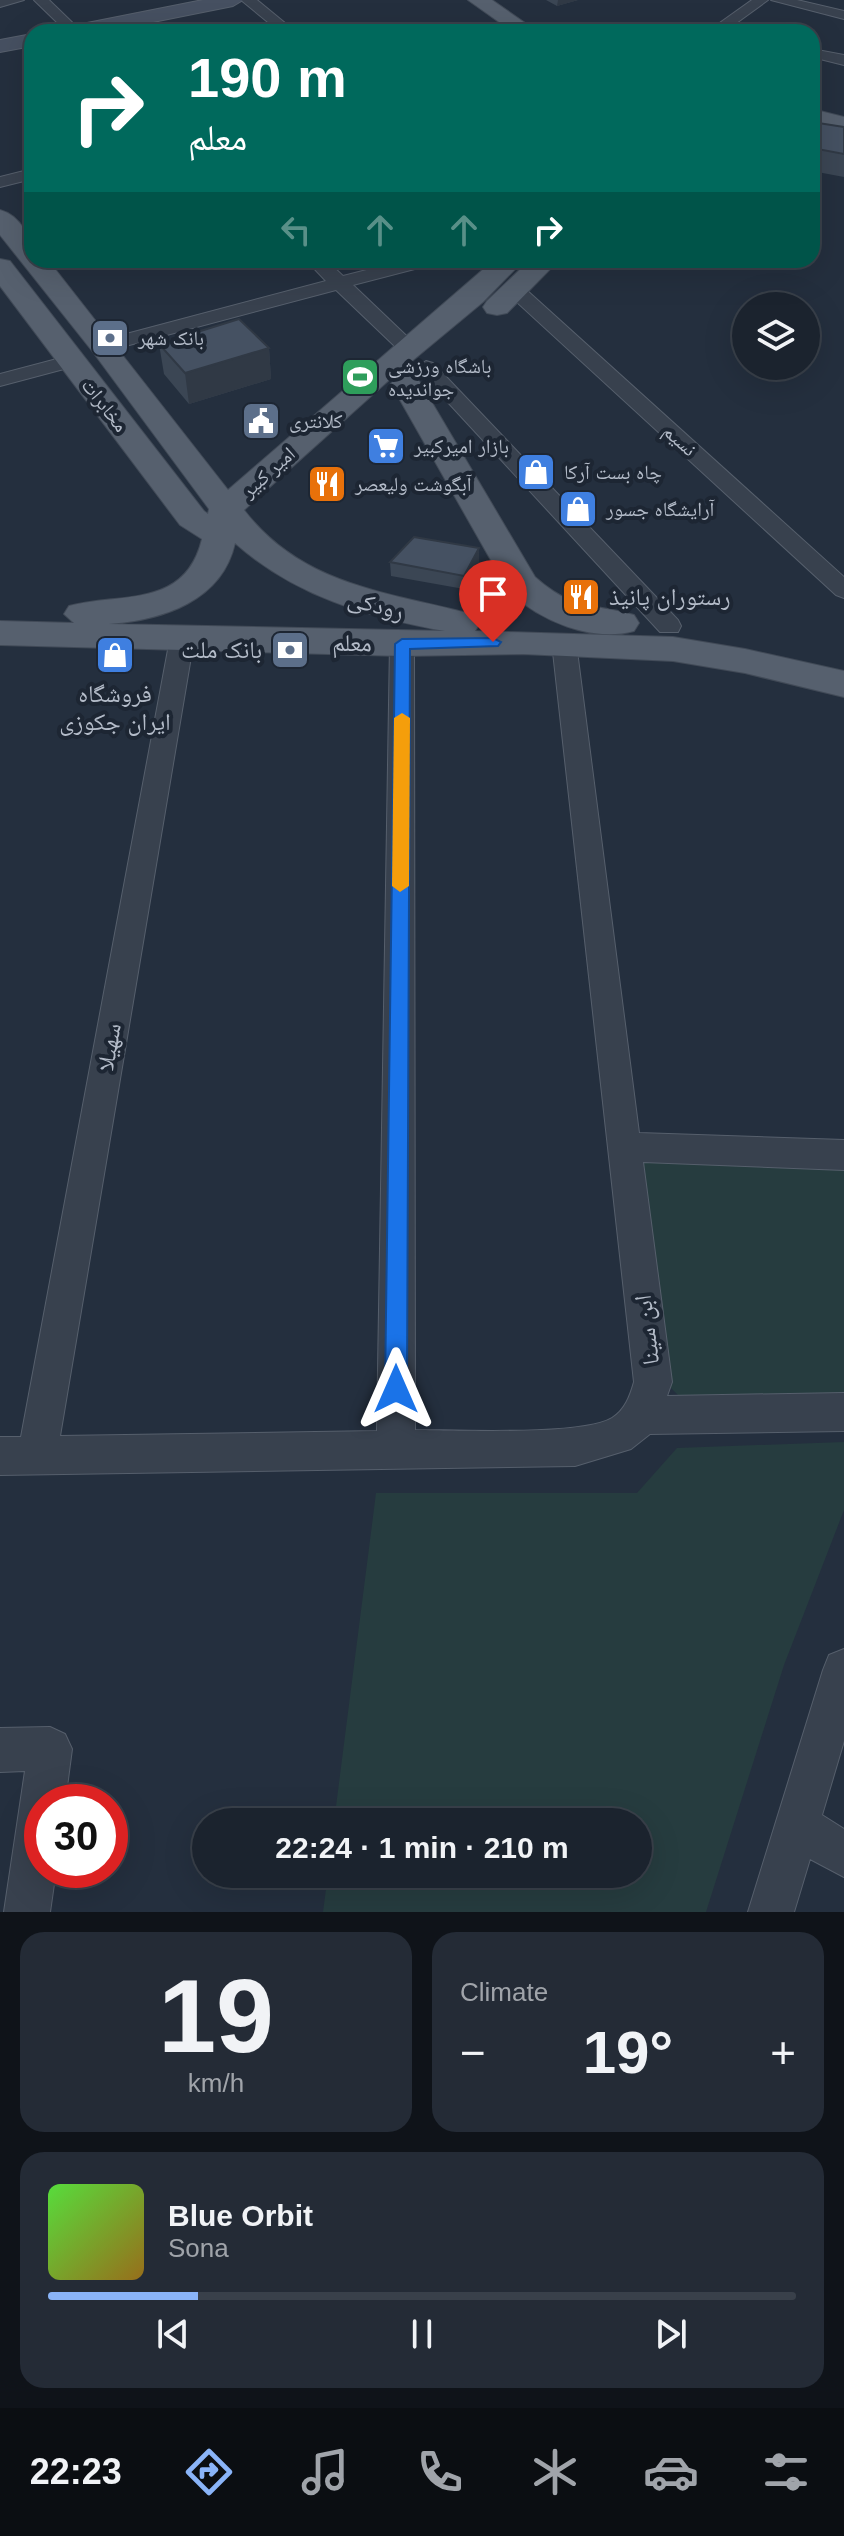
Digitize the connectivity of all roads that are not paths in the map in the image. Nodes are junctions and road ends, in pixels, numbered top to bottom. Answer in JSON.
{"nodes":[{"id":1,"x":17,"y":0,"type":"edge"},
{"id":2,"x":41,"y":0,"type":"edge"},
{"id":3,"x":233,"y":0,"type":"edge"},
{"id":4,"x":248,"y":0,"type":"edge"},
{"id":5,"x":451,"y":0,"type":"edge"},
{"id":6,"x":478,"y":0,"type":"edge"},
{"id":7,"x":761,"y":0,"type":"edge"},
{"id":8,"x":778,"y":0,"type":"edge"},
{"id":9,"x":0,"y":3,"type":"edge"},
{"id":10,"x":844,"y":15,"type":"edge"},
{"id":11,"x":66,"y":24,"type":"edge"},
{"id":12,"x":114,"y":24,"type":"edge"},
{"id":13,"x":279,"y":24,"type":"edge"},
{"id":14,"x":488,"y":24,"type":"edge"},
{"id":15,"x":515,"y":24,"type":"edge"},
{"id":16,"x":728,"y":24,"type":"edge"},
{"id":17,"x":24,"y":42,"type":"edge"},
{"id":18,"x":0,"y":46,"type":"edge"},
{"id":19,"x":820,"y":55,"type":"edge"},
{"id":20,"x":844,"y":60,"type":"edge"},
{"id":21,"x":820,"y":118,"type":"edge"},
{"id":22,"x":844,"y":124,"type":"edge"},
{"id":23,"x":820,"y":134,"type":"edge"},
{"id":24,"x":844,"y":139,"type":"edge"},
{"id":25,"x":24,"y":176,"type":"edge"},
{"id":26,"x":0,"y":182,"type":"edge"},
{"id":27,"x":2,"y":223,"type":"edge"},
{"id":28,"x":24,"y":249,"type":"edge"},
{"id":29,"x":0,"y":267,"type":"edge"},
{"id":30,"x":40,"y":268,"type":"edge"},
{"id":31,"x":324,"y":268,"type":"edge"},
{"id":32,"x":397,"y":268,"type":"edge"},
{"id":33,"x":502,"y":268,"type":"edge"},
{"id":34,"x":537,"y":268,"type":"edge"},
{"id":35,"x":340,"y":283,"type":"junction"},
{"id":36,"x":515,"y":290,"type":"junction"},
{"id":37,"x":103,"y":346,"type":"junction"},
{"id":38,"x":72,"y":361,"type":"junction"},
{"id":39,"x":405,"y":369,"type":"junction"},
{"id":40,"x":0,"y":380,"type":"edge"},
{"id":41,"x":229,"y":525,"type":"junction"},
{"id":42,"x":844,"y":590,"type":"edge"},
{"id":43,"x":0,"y":615,"type":"edge"},
{"id":44,"x":669,"y":626,"type":"junction"},
{"id":45,"x":0,"y":633,"type":"edge"},
{"id":46,"x":182,"y":639,"type":"junction"},
{"id":47,"x":523,"y":642,"type":"junction"},
{"id":48,"x":564,"y":643,"type":"junction"},
{"id":49,"x":402,"y":644,"type":"junction"},
{"id":50,"x":844,"y":660,"type":"edge"},
{"id":51,"x":844,"y":684,"type":"edge"},
{"id":52,"x":625,"y":1147,"type":"junction"},
{"id":53,"x":844,"y":1155,"type":"edge"},
{"id":54,"x":844,"y":1412,"type":"edge"},
{"id":55,"x":643,"y":1415,"type":"junction"},
{"id":56,"x":396,"y":1451,"type":"junction"},
{"id":57,"x":0,"y":1456,"type":"edge"},
{"id":58,"x":37,"y":1456,"type":"junction"},
{"id":59,"x":844,"y":1670,"type":"edge"},
{"id":60,"x":0,"y":1750,"type":"edge"},
{"id":61,"x":45,"y":1784,"type":"edge"},
{"id":62,"x":797,"y":1825,"type":"junction"},
{"id":63,"x":844,"y":1855,"type":"edge"},
{"id":64,"x":30,"y":1888,"type":"edge"},
{"id":65,"x":27,"y":1912,"type":"edge"},
{"id":66,"x":771,"y":1912,"type":"edge"}],
"edges":[{"from":1,"to":9,"type":"street"},
{"from":2,"to":11,"type":"street"},
{"from":3,"to":12,"type":"main road"},
{"from":4,"to":13,"type":"street"},
{"from":5,"to":14,"type":"main road"},
{"from":6,"to":15,"type":"main road"},
{"from":7,"to":16,"type":"street"},
{"from":8,"to":10,"type":"street"},
{"from":17,"to":18,"type":"main road"},
{"from":19,"to":20,"type":"street"},
{"from":21,"to":22,"type":"main road"},
{"from":23,"to":24,"type":"main road"},
{"from":25,"to":26,"type":"street"},
{"from":27,"to":28,"type":"main road","name":"مخابرات"},
{"from":29,"to":38,"type":"main road","name":"مخابرات"},
{"from":30,"to":37,"type":"main road","name":"مخابرات"},
{"from":31,"to":35,"type":"street"},
{"from":32,"to":35,"type":"street"},
{"from":33,"to":39,"type":"main road"},
{"from":34,"to":36,"type":"main road"},
{"from":35,"to":37,"type":"street"},
{"from":35,"to":39,"type":"street"},
{"from":36,"to":39,"type":"main road"},
{"from":36,"to":42,"type":"street","name":"نسیم"},
{"from":37,"to":41,"type":"main road","name":"مخابرات"},
{"from":38,"to":40,"type":"street"},
{"from":38,"to":41,"type":"main road","name":"مخابرات"},
{"from":39,"to":41,"type":"main road"},
{"from":39,"to":44,"type":"street"},
{"from":39,"to":44,"type":"main road"},
{"from":41,"to":43,"type":"main road"},
{"from":41,"to":47,"type":"main road","name":"رودکی"},
{"from":44,"to":50,"type":"main road"},
{"from":45,"to":46,"type":"main road","name":"معلم"},
{"from":46,"to":49,"type":"main road","name":"معلم"},
{"from":46,"to":58,"type":"street","name":"سهیلا"},
{"from":47,"to":48,"type":"main road","name":"معلم"},
{"from":47,"to":49,"type":"main road","name":"معلم"},
{"from":48,"to":51,"type":"main road","name":"معلم"},
{"from":48,"to":52,"type":"street","name":"ابن سینا"},
{"from":49,"to":56,"type":"street"},
{"from":52,"to":53,"type":"street"},
{"from":52,"to":55,"type":"street","name":"ابن سینا"},
{"from":54,"to":55,"type":"street"},
{"from":55,"to":56,"type":"street"},
{"from":56,"to":58,"type":"street"},
{"from":57,"to":58,"type":"street"},
{"from":59,"to":62,"type":"street"},
{"from":60,"to":61,"type":"street"},
{"from":62,"to":63,"type":"street"},
{"from":62,"to":66,"type":"street"},
{"from":64,"to":65,"type":"street"}]}
